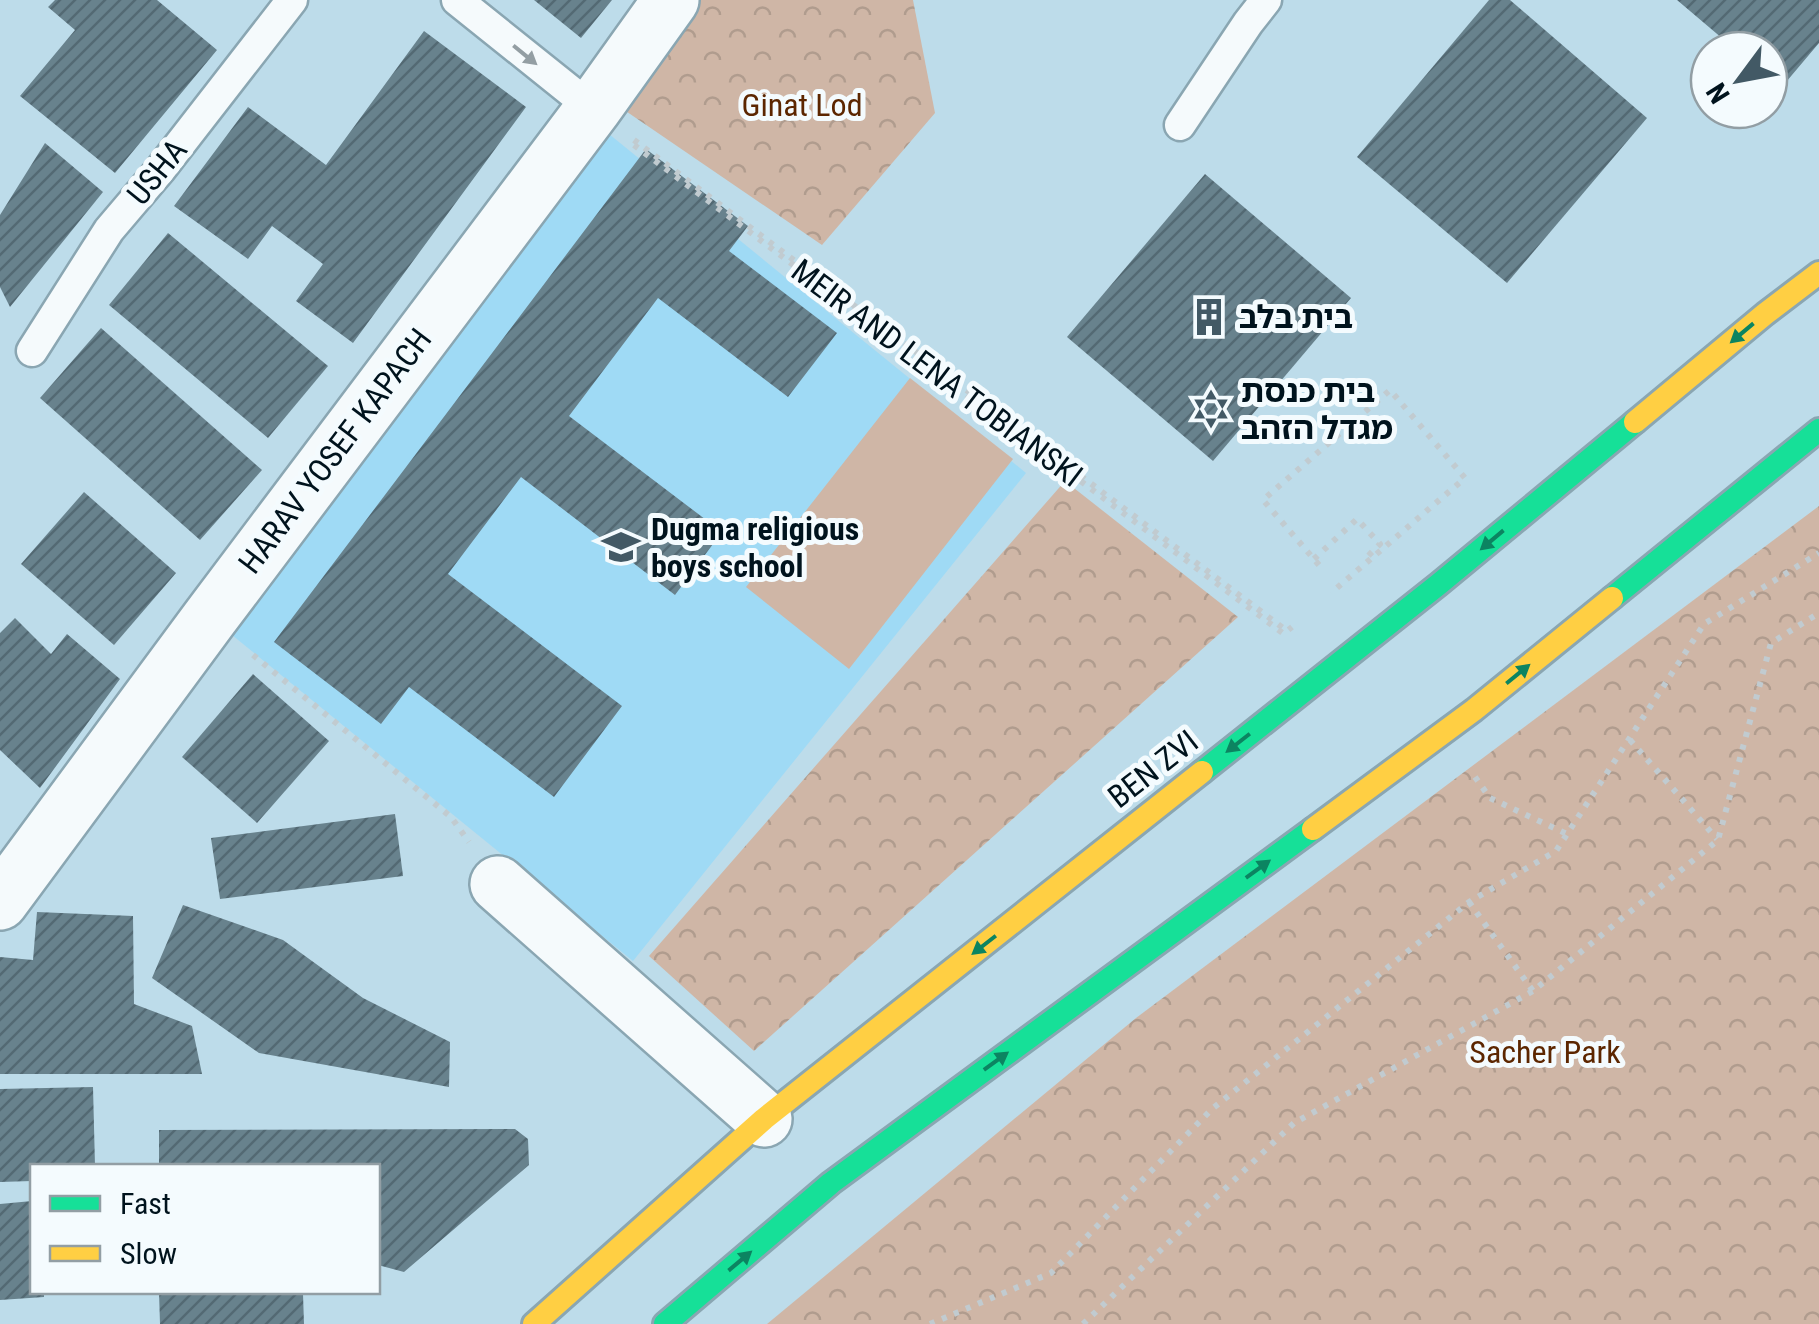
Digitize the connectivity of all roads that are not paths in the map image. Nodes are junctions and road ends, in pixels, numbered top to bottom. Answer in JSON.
{"nodes":[{"id":1,"x":292,"y":0,"type":"edge"},
{"id":2,"x":458,"y":0,"type":"edge"},
{"id":3,"x":671,"y":0,"type":"edge"},
{"id":4,"x":1266,"y":0,"type":"edge"},
{"id":5,"x":592,"y":111,"type":"junction"},
{"id":6,"x":1180,"y":125,"type":"dead end"},
{"id":7,"x":1819,"y":273,"type":"edge"},
{"id":8,"x":32,"y":351,"type":"dead end"},
{"id":9,"x":1819,"y":430,"type":"edge"},
{"id":10,"x":498,"y":884,"type":"road end"},
{"id":11,"x":0,"y":902,"type":"edge"},
{"id":12,"x":764,"y":1119,"type":"junction"},
{"id":13,"x":534,"y":1324,"type":"edge"},
{"id":14,"x":666,"y":1324,"type":"edge"}],
"edges":[{"from":1,"to":8,"type":"lane","name":"USHA"},
{"from":2,"to":5,"type":"lane","one_way":true},
{"from":3,"to":5,"type":"street","name":"HARAV YOSEF KAPACH"},
{"from":4,"to":6,"type":"lane"},
{"from":5,"to":11,"type":"street","name":"HARAV YOSEF KAPACH"},
{"from":7,"to":12,"type":"main road","name":"BEN ZVI","one_way":true},
{"from":14,"to":9,"type":"main road","one_way":true},
{"from":10,"to":12,"type":"street"},
{"from":12,"to":13,"type":"main road","name":"BEN ZVI"}]}
